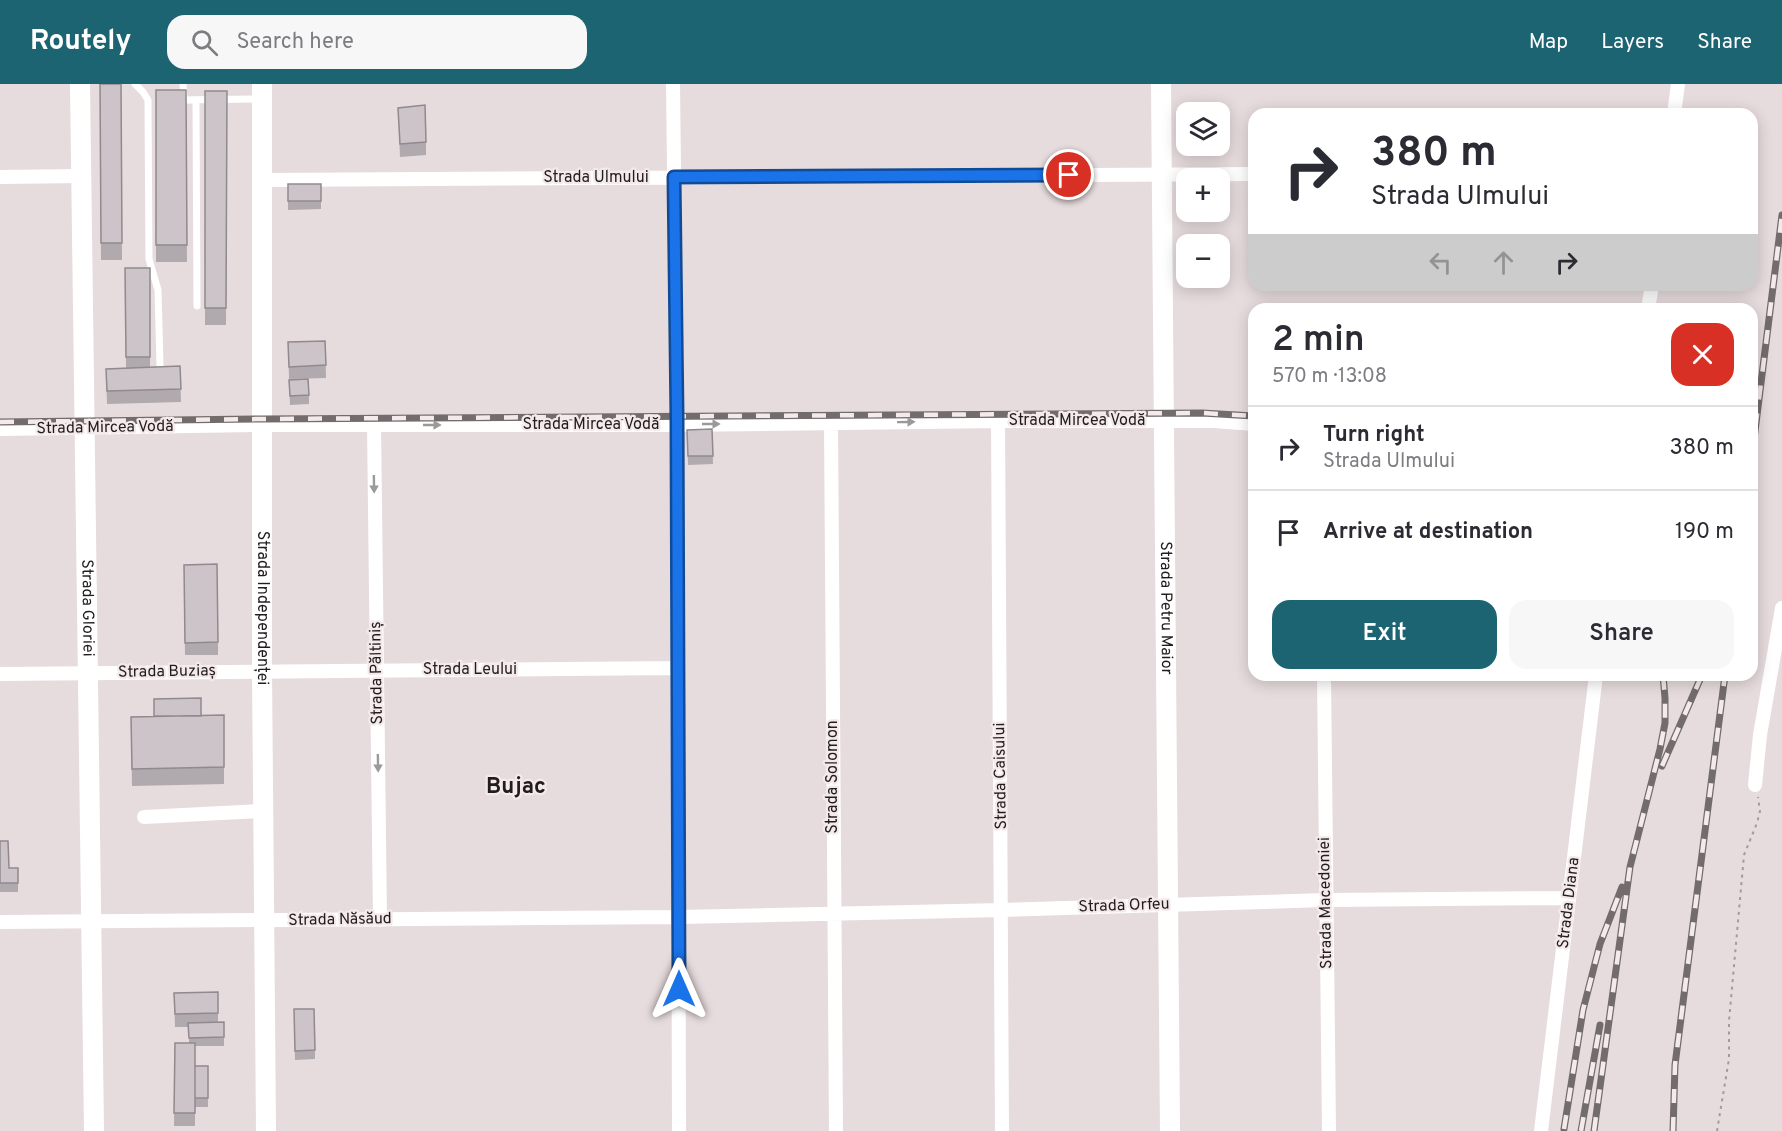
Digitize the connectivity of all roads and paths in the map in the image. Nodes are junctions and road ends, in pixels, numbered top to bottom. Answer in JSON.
{"nodes":[{"id":1,"x":80,"y":84,"type":"edge"},
{"id":2,"x":135,"y":84,"type":"edge"},
{"id":3,"x":183,"y":84,"type":"edge"},
{"id":4,"x":673,"y":84,"type":"edge"},
{"id":5,"x":1161,"y":84,"type":"edge"},
{"id":6,"x":1678,"y":84,"type":"edge"},
{"id":7,"x":262,"y":91,"type":"edge"},
{"id":8,"x":148,"y":100,"type":"junction"},
{"id":9,"x":160,"y":100,"type":"edge"},
{"id":10,"x":172,"y":100,"type":"edge"},
{"id":11,"x":184,"y":100,"type":"junction"},
{"id":12,"x":196,"y":100,"type":"junction"},
{"id":13,"x":1675,"y":108,"type":"edge"},
{"id":14,"x":1162,"y":174,"type":"junction"},
{"id":15,"x":1248,"y":174,"type":"edge"},
{"id":16,"x":81,"y":176,"type":"junction"},
{"id":17,"x":0,"y":177,"type":"edge"},
{"id":18,"x":674,"y":177,"type":"junction"},
{"id":19,"x":262,"y":180,"type":"junction"},
{"id":20,"x":197,"y":306,"type":"dead end"},
{"id":21,"x":160,"y":365,"type":"edge"},
{"id":22,"x":998,"y":421,"type":"junction"},
{"id":23,"x":1163,"y":421,"type":"junction"},
{"id":24,"x":831,"y":423,"type":"junction"},
{"id":25,"x":677,"y":424,"type":"junction"},
{"id":26,"x":1248,"y":424,"type":"edge"},
{"id":27,"x":374,"y":425,"type":"junction"},
{"id":28,"x":262,"y":426,"type":"junction"},
{"id":29,"x":85,"y":428,"type":"junction"},
{"id":30,"x":0,"y":429,"type":"edge"},
{"id":31,"x":1782,"y":608,"type":"edge"},
{"id":32,"x":678,"y":668,"type":"junction"},
{"id":33,"x":262,"y":670,"type":"junction"},
{"id":34,"x":377,"y":670,"type":"junction"},
{"id":35,"x":88,"y":673,"type":"junction"},
{"id":36,"x":0,"y":674,"type":"edge"},
{"id":37,"x":1323,"y":681,"type":"edge"},
{"id":38,"x":1595,"y":681,"type":"edge"},
{"id":39,"x":1755,"y":785,"type":"joint"},
{"id":40,"x":263,"y":811,"type":"junction"},
{"id":41,"x":144,"y":817,"type":"dead end"},
{"id":42,"x":1569,"y":898,"type":"junction"},
{"id":43,"x":1326,"y":900,"type":"junction"},
{"id":44,"x":1168,"y":904,"type":"junction"},
{"id":45,"x":1002,"y":910,"type":"junction"},
{"id":46,"x":834,"y":914,"type":"junction"},
{"id":47,"x":679,"y":917,"type":"junction"},
{"id":48,"x":380,"y":920,"type":"junction"},
{"id":49,"x":264,"y":921,"type":"junction"},
{"id":50,"x":0,"y":922,"type":"edge"},
{"id":51,"x":91,"y":922,"type":"junction"},
{"id":52,"x":94,"y":1131,"type":"edge"},
{"id":53,"x":266,"y":1131,"type":"edge"},
{"id":54,"x":679,"y":1131,"type":"edge"},
{"id":55,"x":836,"y":1131,"type":"edge"},
{"id":56,"x":1002,"y":1131,"type":"edge"},
{"id":57,"x":1170,"y":1131,"type":"edge"},
{"id":58,"x":1329,"y":1131,"type":"edge"},
{"id":59,"x":1541,"y":1131,"type":"edge"},
{"id":60,"x":1717,"y":1131,"type":"edge"}],
"edges":[{"from":1,"to":16,"type":"street","name":"Strada Gloriei"},
{"from":2,"to":8,"type":"lane"},
{"from":3,"to":11,"type":"lane"},
{"from":4,"to":18,"type":"street"},
{"from":5,"to":14,"type":"street","name":"Strada Petru Maior"},
{"from":6,"to":13,"type":"street"},
{"from":7,"to":12,"type":"lane"},
{"from":7,"to":19,"type":"street","name":"Strada Independenței"},
{"from":8,"to":9,"type":"lane"},
{"from":8,"to":21,"type":"lane"},
{"from":10,"to":11,"type":"lane"},
{"from":11,"to":12,"type":"lane"},
{"from":12,"to":20,"type":"lane"},
{"from":14,"to":15,"type":"street","name":"Strada Ulmului"},
{"from":14,"to":18,"type":"street","name":"Strada Ulmului"},
{"from":14,"to":23,"type":"street","name":"Strada Petru Maior"},
{"from":16,"to":17,"type":"street"},
{"from":16,"to":29,"type":"street","name":"Strada Gloriei"},
{"from":18,"to":19,"type":"street","name":"Strada Ulmului"},
{"from":18,"to":25,"type":"street"},
{"from":19,"to":28,"type":"street","name":"Strada Independenței"},
{"from":22,"to":23,"type":"street","name":"Strada Mircea Vodă"},
{"from":24,"to":22,"type":"street","name":"Strada Mircea Vodă","one_way":true},
{"from":22,"to":45,"type":"street","name":"Strada Caisului"},
{"from":23,"to":26,"type":"street","name":"Strada Mircea Vodă"},
{"from":23,"to":44,"type":"street","name":"Strada Petru Maior"},
{"from":25,"to":24,"type":"street","name":"Strada Mircea Vodă","one_way":true},
{"from":24,"to":46,"type":"street","name":"Strada Solomon"},
{"from":27,"to":25,"type":"street","name":"Strada Mircea Vodă","one_way":true},
{"from":25,"to":32,"type":"street"},
{"from":27,"to":28,"type":"street","name":"Strada Mircea Vodă"},
{"from":27,"to":34,"type":"street","name":"Strada Păltiniș","one_way":true},
{"from":28,"to":29,"type":"street","name":"Strada Mircea Vodă"},
{"from":28,"to":33,"type":"street","name":"Strada Independenței"},
{"from":29,"to":30,"type":"street","name":"Strada Mircea Vodă"},
{"from":29,"to":35,"type":"street","name":"Strada Gloriei"},
{"from":31,"to":39,"type":"street"},
{"from":32,"to":34,"type":"street","name":"Strada Leului"},
{"from":32,"to":47,"type":"street"},
{"from":33,"to":34,"type":"street","name":"Strada Leului"},
{"from":33,"to":35,"type":"street","name":"Strada Buziaș"},
{"from":33,"to":40,"type":"street","name":"Strada Independenței"},
{"from":34,"to":48,"type":"street","name":"Strada Păltiniș","one_way":true},
{"from":35,"to":36,"type":"street","name":"Strada Buziaș"},
{"from":35,"to":51,"type":"street","name":"Strada Gloriei"},
{"from":37,"to":43,"type":"street","name":"Strada Macedoniei"},
{"from":38,"to":42,"type":"street","name":"Strada Diana"},
{"from":39,"to":60,"type":"path"},
{"from":40,"to":41,"type":"street"},
{"from":40,"to":49,"type":"street","name":"Strada Independenței"},
{"from":42,"to":43,"type":"street","name":"Strada Orfeu"},
{"from":42,"to":59,"type":"street","name":"Strada Diana"},
{"from":43,"to":44,"type":"street","name":"Strada Orfeu"},
{"from":43,"to":58,"type":"street","name":"Strada Macedoniei"},
{"from":44,"to":45,"type":"street","name":"Strada Orfeu"},
{"from":44,"to":57,"type":"street","name":"Strada Petru Maior"},
{"from":45,"to":46,"type":"street","name":"Strada Orfeu"},
{"from":45,"to":56,"type":"street","name":"Strada Caisului"},
{"from":46,"to":47,"type":"street","name":"Strada Orfeu"},
{"from":46,"to":55,"type":"street","name":"Strada Solomon"},
{"from":47,"to":48,"type":"street","name":"Strada Năsăud"},
{"from":47,"to":54,"type":"street"},
{"from":48,"to":49,"type":"street","name":"Strada Năsăud"},
{"from":49,"to":51,"type":"street","name":"Strada Năsăud"},
{"from":49,"to":53,"type":"street","name":"Strada Independenței"},
{"from":50,"to":51,"type":"street","name":"Strada Năsăud"},
{"from":51,"to":52,"type":"street","name":"Strada Gloriei"}]}
